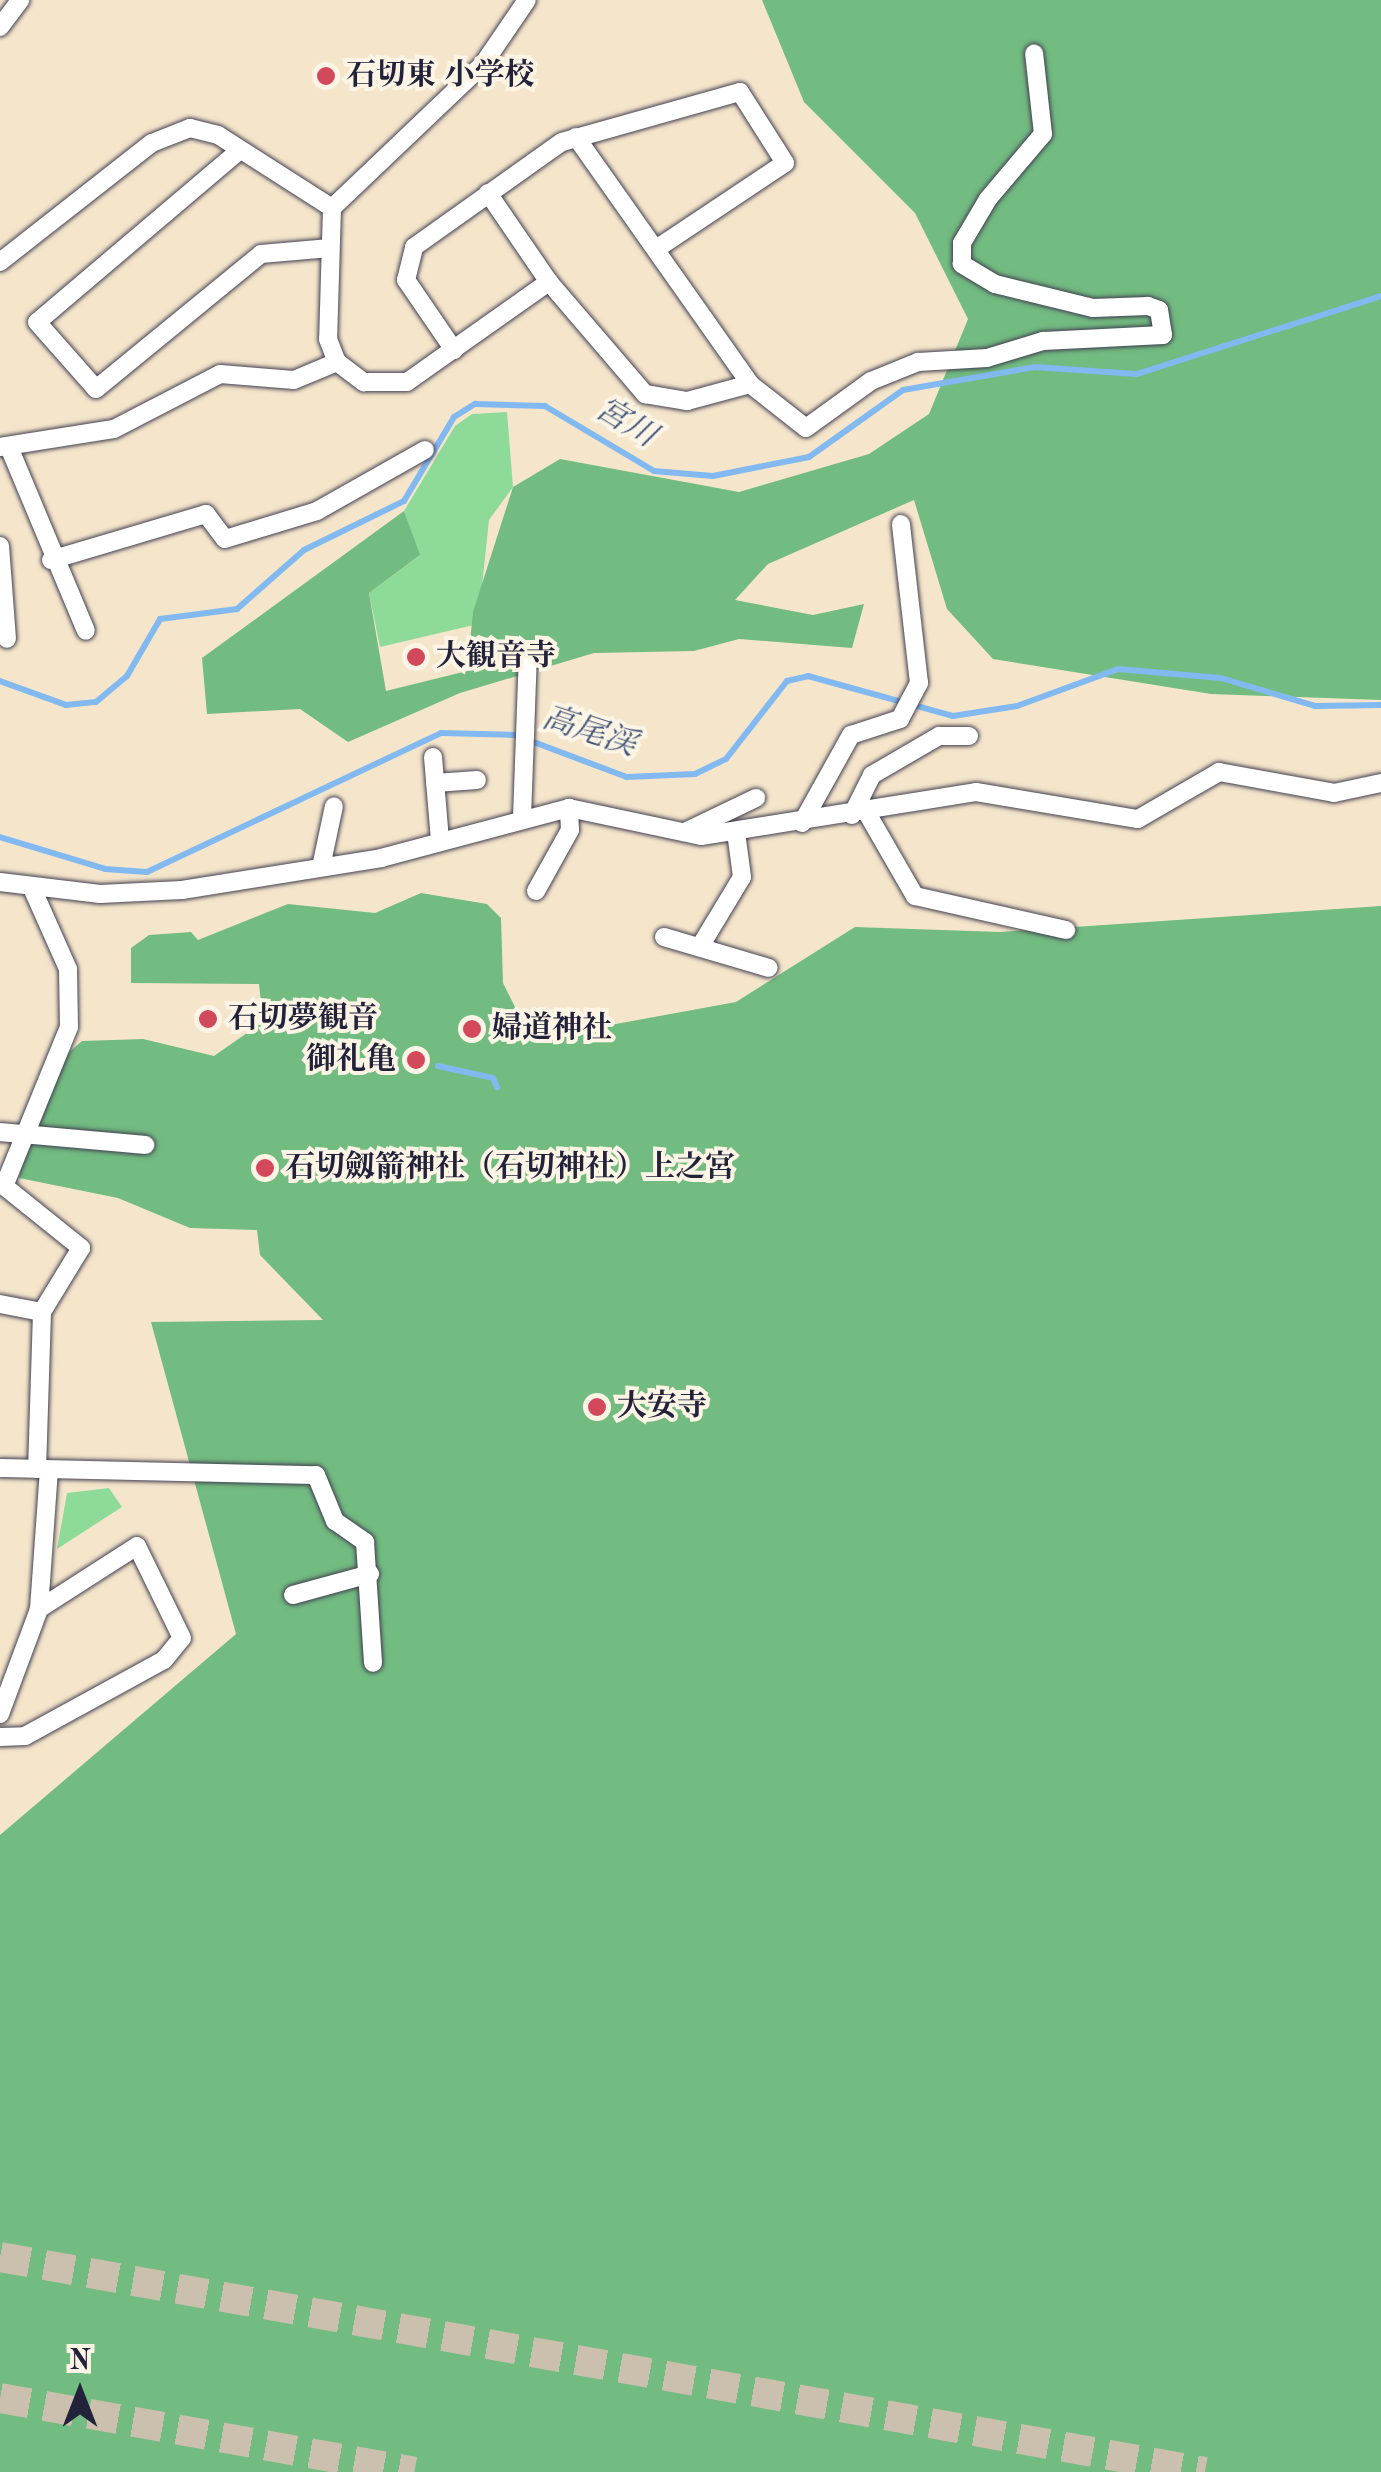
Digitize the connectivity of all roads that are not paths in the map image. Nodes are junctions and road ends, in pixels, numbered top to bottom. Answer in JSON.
{"nodes":[{"id":1,"x":20,"y":0,"type":"edge"},
{"id":2,"x":526,"y":0,"type":"edge"},
{"id":3,"x":0,"y":26,"type":"edge"},
{"id":4,"x":1034,"y":53,"type":"dead end"},
{"id":5,"x":576,"y":137,"type":"junction"},
{"id":6,"x":240,"y":150,"type":"junction"},
{"id":7,"x":488,"y":193,"type":"junction"},
{"id":8,"x":332,"y":208,"type":"junction"},
{"id":9,"x":330,"y":248,"type":"junction"},
{"id":10,"x":656,"y":250,"type":"junction"},
{"id":11,"x":0,"y":262,"type":"edge"},
{"id":12,"x":549,"y":282,"type":"junction"},
{"id":13,"x":454,"y":350,"type":"junction"},
{"id":14,"x":337,"y":362,"type":"junction"},
{"id":15,"x":750,"y":384,"type":"junction"},
{"id":16,"x":5,"y":447,"type":"edge"},
{"id":17,"x":425,"y":450,"type":"dead end"},
{"id":18,"x":901,"y":524,"type":"dead end"},
{"id":19,"x":0,"y":546,"type":"edge"},
{"id":20,"x":51,"y":560,"type":"junction"},
{"id":21,"x":86,"y":631,"type":"dead end"},
{"id":22,"x":8,"y":639,"type":"dead end"},
{"id":23,"x":528,"y":654,"type":"dead end"},
{"id":24,"x":969,"y":736,"type":"dead end"},
{"id":25,"x":433,"y":757,"type":"dead end"},
{"id":26,"x":476,"y":780,"type":"dead end"},
{"id":27,"x":435,"y":783,"type":"junction"},
{"id":28,"x":1381,"y":783,"type":"edge"},
{"id":29,"x":756,"y":798,"type":"dead end"},
{"id":30,"x":334,"y":806,"type":"dead end"},
{"id":31,"x":570,"y":808,"type":"junction"},
{"id":32,"x":859,"y":814,"type":"junction"},
{"id":33,"x":522,"y":817,"type":"junction"},
{"id":34,"x":802,"y":822,"type":"junction"},
{"id":35,"x":684,"y":832,"type":"junction"},
{"id":36,"x":736,"y":832,"type":"junction"},
{"id":37,"x":440,"y":841,"type":"junction"},
{"id":38,"x":321,"y":867,"type":"junction"},
{"id":39,"x":0,"y":882,"type":"edge"},
{"id":40,"x":32,"y":888,"type":"junction"},
{"id":41,"x":536,"y":891,"type":"dead end"},
{"id":42,"x":1066,"y":930,"type":"dead end"},
{"id":43,"x":664,"y":937,"type":"dead end"},
{"id":44,"x":700,"y":945,"type":"junction"},
{"id":45,"x":769,"y":968,"type":"dead end"},
{"id":46,"x":0,"y":1132,"type":"edge"},
{"id":47,"x":20,"y":1134,"type":"junction"},
{"id":48,"x":144,"y":1146,"type":"dead end"},
{"id":49,"x":0,"y":1304,"type":"edge"},
{"id":50,"x":42,"y":1312,"type":"junction"},
{"id":51,"x":0,"y":1468,"type":"edge"},
{"id":52,"x":43,"y":1470,"type":"junction"},
{"id":53,"x":370,"y":1574,"type":"junction"},
{"id":54,"x":293,"y":1595,"type":"dead end"},
{"id":55,"x":38,"y":1609,"type":"junction"},
{"id":56,"x":374,"y":1663,"type":"dead end"},
{"id":57,"x":0,"y":1714,"type":"edge"},
{"id":58,"x":0,"y":1737,"type":"edge"}],
"edges":[{"from":1,"to":3,"type":"street"},
{"from":2,"to":8,"type":"street"},
{"from":4,"to":15,"type":"street"},
{"from":5,"to":7,"type":"street"},
{"from":5,"to":10,"type":"street"},
{"from":5,"to":10,"type":"street"},
{"from":6,"to":8,"type":"street"},
{"from":6,"to":9,"type":"street"},
{"from":6,"to":11,"type":"street"},
{"from":7,"to":12,"type":"street"},
{"from":7,"to":13,"type":"street"},
{"from":8,"to":9,"type":"street"},
{"from":9,"to":14,"type":"street"},
{"from":10,"to":15,"type":"street"},
{"from":12,"to":13,"type":"street"},
{"from":12,"to":15,"type":"street"},
{"from":13,"to":14,"type":"street"},
{"from":14,"to":16,"type":"street"},
{"from":16,"to":20,"type":"street"},
{"from":17,"to":20,"type":"street"},
{"from":18,"to":34,"type":"street"},
{"from":19,"to":22,"type":"street"},
{"from":20,"to":21,"type":"street"},
{"from":23,"to":33,"type":"street"},
{"from":24,"to":32,"type":"street"},
{"from":25,"to":27,"type":"street"},
{"from":26,"to":27,"type":"street"},
{"from":27,"to":37,"type":"street"},
{"from":28,"to":32,"type":"street"},
{"from":29,"to":35,"type":"street"},
{"from":30,"to":38,"type":"street"},
{"from":31,"to":33,"type":"street"},
{"from":31,"to":35,"type":"street"},
{"from":31,"to":41,"type":"street"},
{"from":32,"to":34,"type":"street"},
{"from":32,"to":42,"type":"street"},
{"from":33,"to":37,"type":"street"},
{"from":34,"to":36,"type":"street"},
{"from":35,"to":36,"type":"street"},
{"from":36,"to":44,"type":"street"},
{"from":37,"to":38,"type":"street"},
{"from":38,"to":40,"type":"street"},
{"from":39,"to":40,"type":"street"},
{"from":40,"to":47,"type":"street"},
{"from":43,"to":44,"type":"street"},
{"from":44,"to":45,"type":"street"},
{"from":46,"to":47,"type":"street"},
{"from":47,"to":48,"type":"street"},
{"from":47,"to":50,"type":"street"},
{"from":49,"to":50,"type":"street"},
{"from":50,"to":52,"type":"street"},
{"from":51,"to":52,"type":"street"},
{"from":52,"to":53,"type":"street"},
{"from":52,"to":55,"type":"street"},
{"from":53,"to":54,"type":"street"},
{"from":53,"to":56,"type":"street"},
{"from":55,"to":57,"type":"street"},
{"from":55,"to":58,"type":"street"}]}
